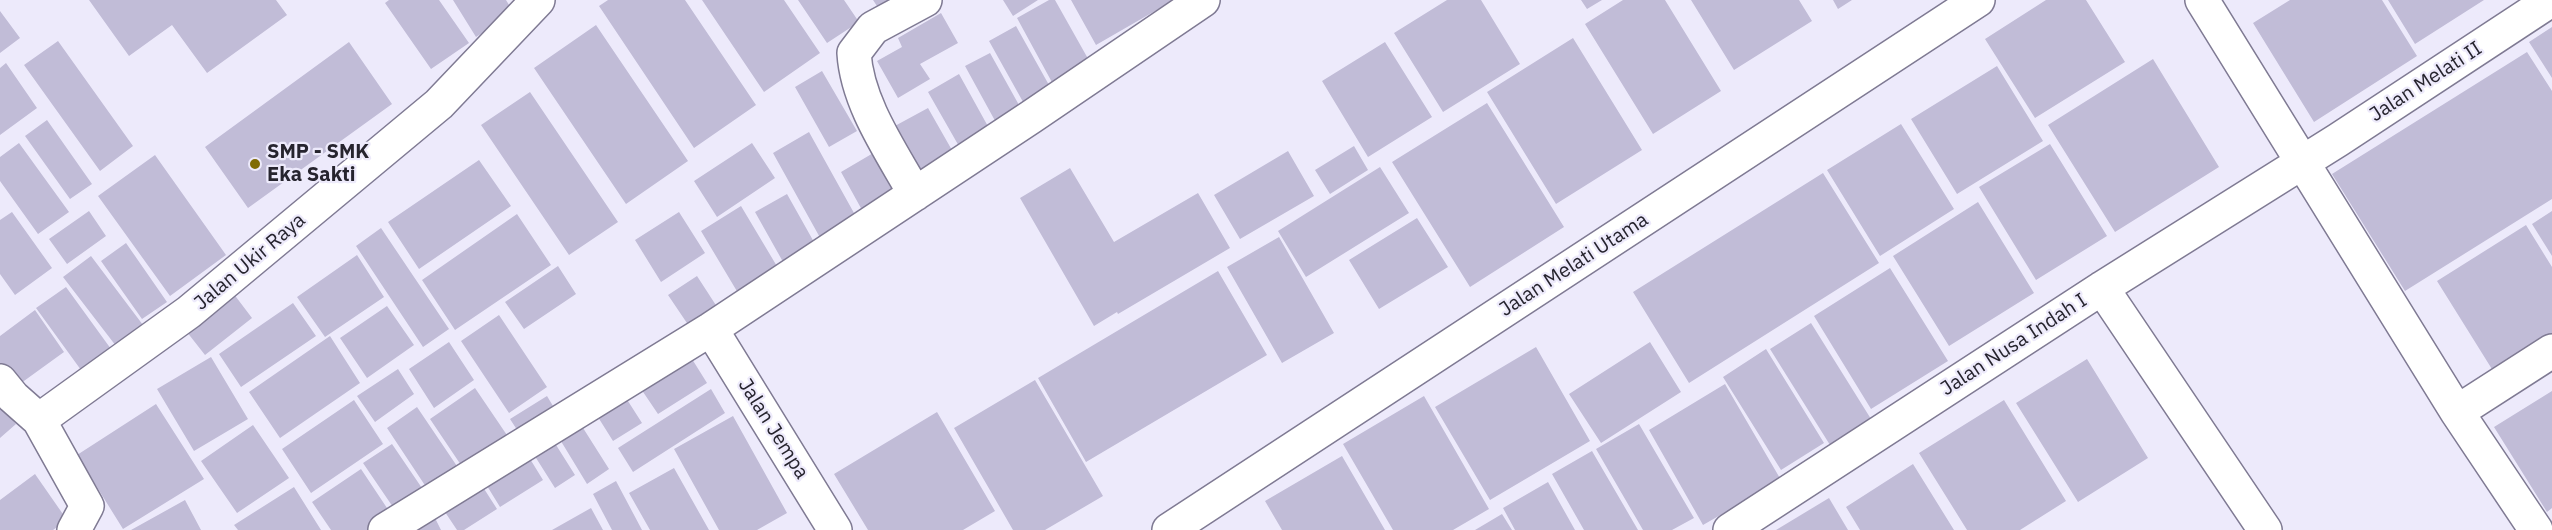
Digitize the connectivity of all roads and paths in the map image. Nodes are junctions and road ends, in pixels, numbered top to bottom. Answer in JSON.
{"nodes":[{"id":1,"x":538,"y":0,"type":"edge"},
{"id":2,"x":925,"y":0,"type":"edge"},
{"id":3,"x":1203,"y":0,"type":"edge"},
{"id":4,"x":1978,"y":0,"type":"edge"},
{"id":5,"x":2202,"y":0,"type":"edge"},
{"id":6,"x":2551,"y":0,"type":"edge"},
{"id":7,"x":2301,"y":163,"type":"junction"},
{"id":8,"x":915,"y":194,"type":"junction"},
{"id":9,"x":2102,"y":288,"type":"junction"},
{"id":10,"x":711,"y":328,"type":"junction"},
{"id":11,"x":2552,"y":351,"type":"edge"},
{"id":12,"x":0,"y":381,"type":"edge"},
{"id":13,"x":2457,"y":412,"type":"junction"},
{"id":14,"x":39,"y":420,"type":"junction"},
{"id":15,"x":74,"y":530,"type":"edge"},
{"id":16,"x":385,"y":530,"type":"edge"},
{"id":17,"x":835,"y":530,"type":"edge"},
{"id":18,"x":1169,"y":530,"type":"edge"},
{"id":19,"x":1730,"y":530,"type":"edge"},
{"id":20,"x":2265,"y":530,"type":"edge"},
{"id":21,"x":2536,"y":530,"type":"edge"}],
"edges":[{"from":1,"to":14,"type":"street","name":"Jalan Ukir Raya"},
{"from":2,"to":8,"type":"street"},
{"from":3,"to":8,"type":"street"},
{"from":4,"to":18,"type":"street","name":"Jalan Melati Utama"},
{"from":5,"to":7,"type":"street"},
{"from":6,"to":7,"type":"street","name":"Jalan Melati II"},
{"from":7,"to":9,"type":"street","name":"Jalan Nusa Indah I"},
{"from":7,"to":13,"type":"street"},
{"from":8,"to":10,"type":"street"},
{"from":9,"to":19,"type":"street","name":"Jalan Nusa Indah I"},
{"from":9,"to":20,"type":"street"},
{"from":10,"to":16,"type":"street"},
{"from":10,"to":17,"type":"street","name":"Jalan Jempa"},
{"from":11,"to":13,"type":"street"},
{"from":12,"to":14,"type":"street"},
{"from":13,"to":21,"type":"street"},
{"from":14,"to":15,"type":"street"}]}
